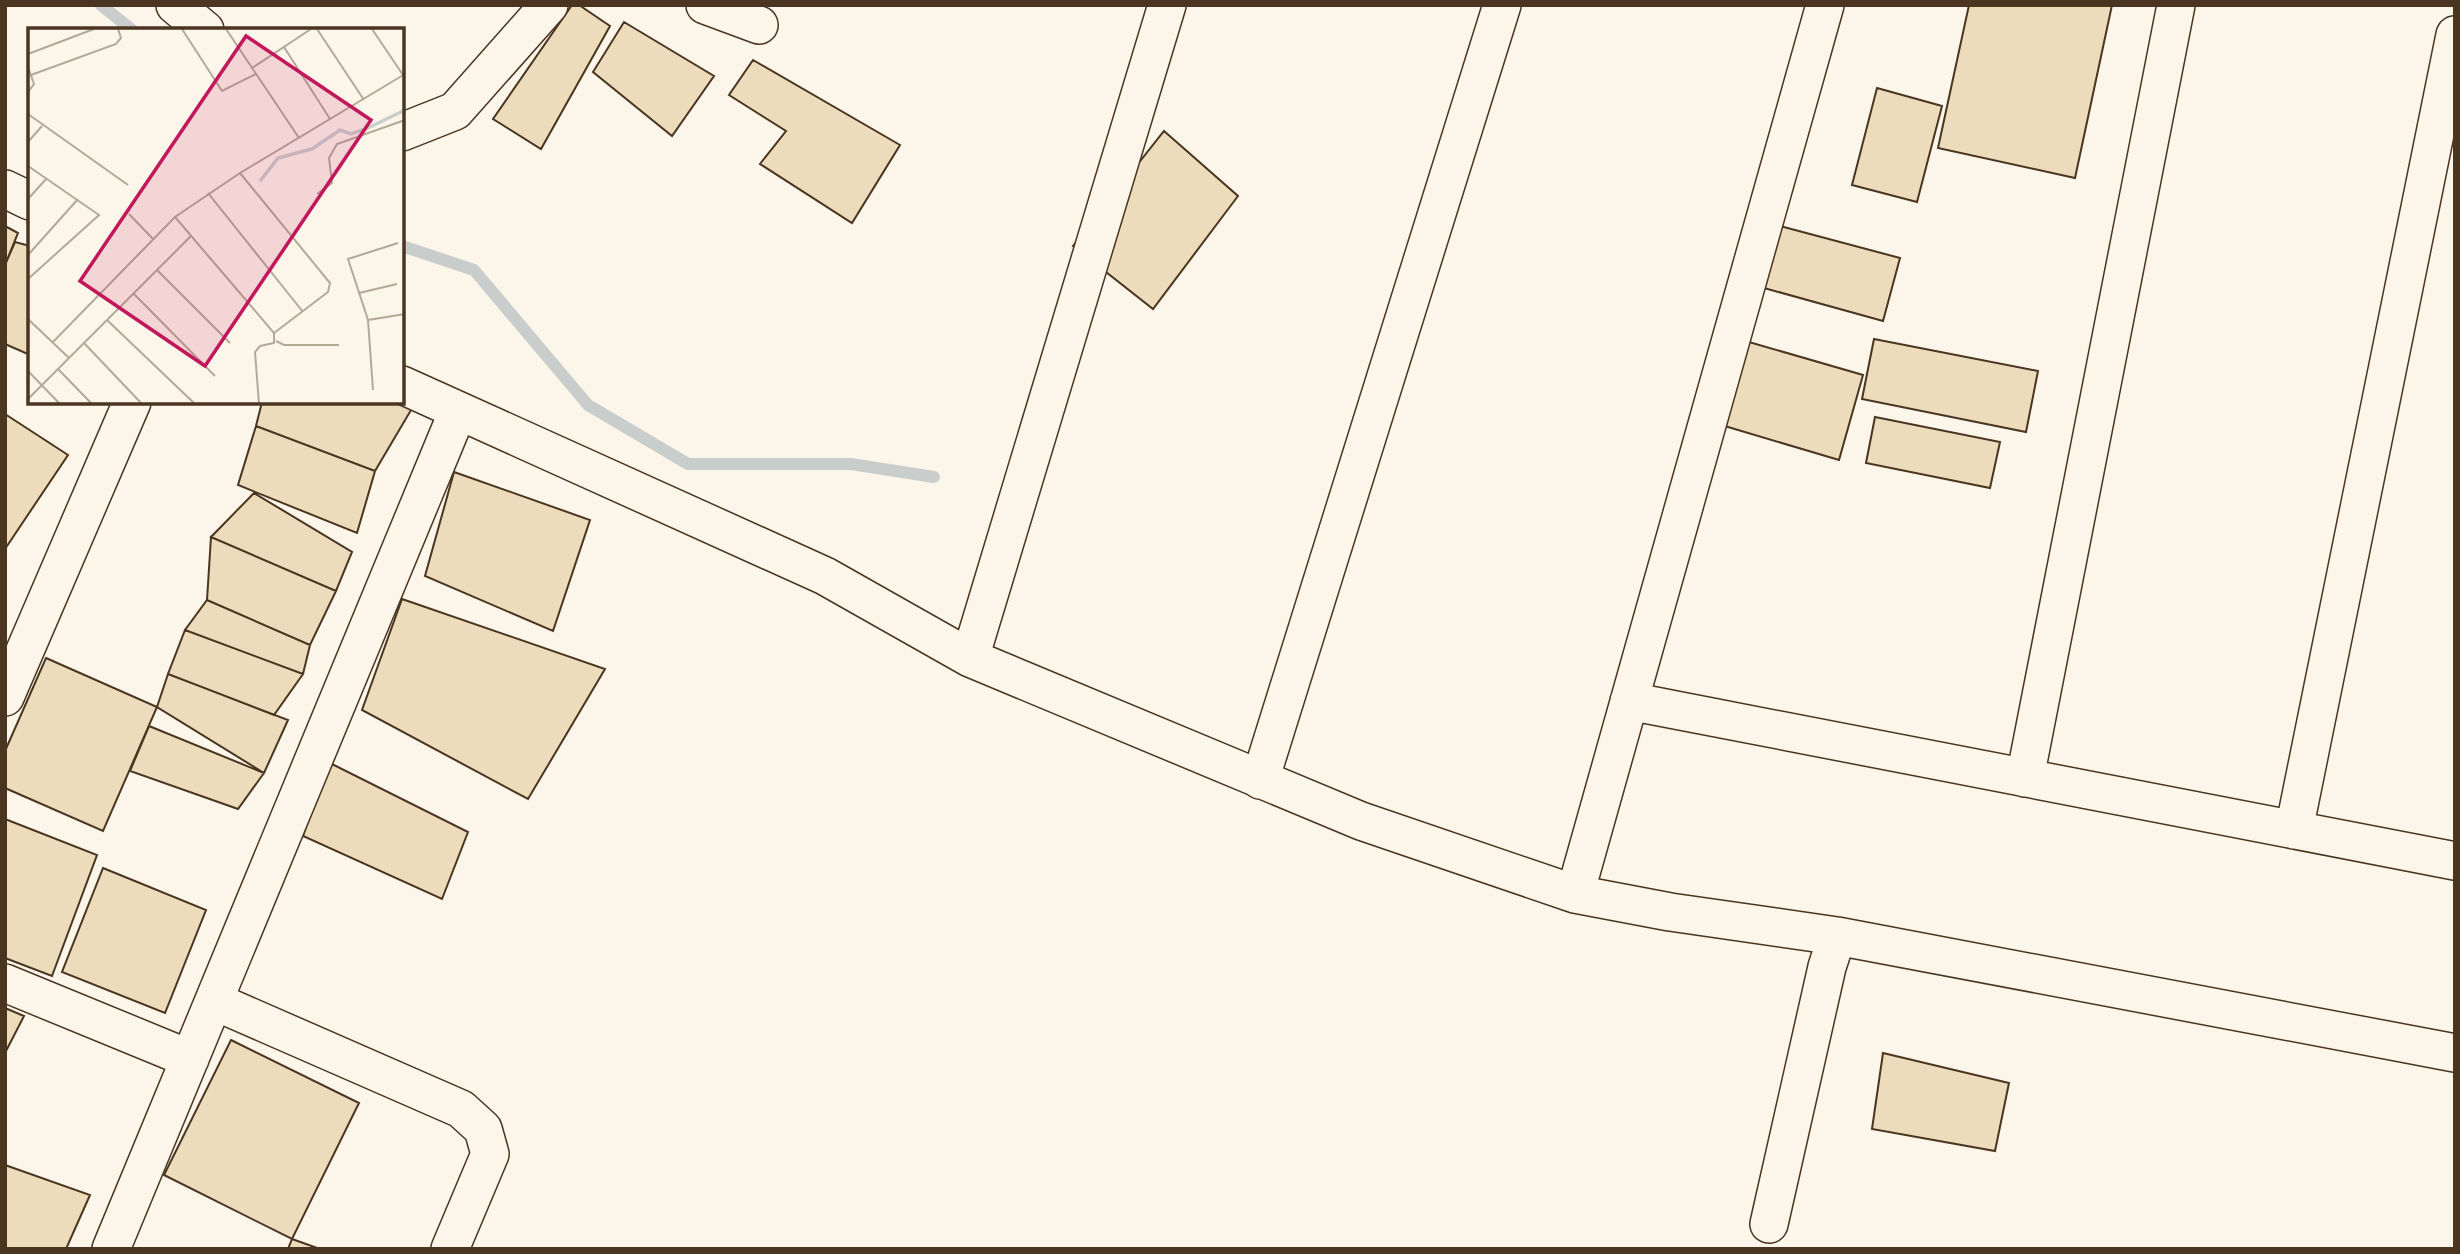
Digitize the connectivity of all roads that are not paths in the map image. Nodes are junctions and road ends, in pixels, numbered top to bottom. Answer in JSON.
{"nodes":[{"id":1,"x":175,"y":5,"type":"edge"},
{"id":2,"x":549,"y":5,"type":"edge"},
{"id":3,"x":705,"y":5,"type":"edge"},
{"id":4,"x":1167,"y":5,"type":"edge"},
{"id":5,"x":1502,"y":5,"type":"edge"},
{"id":6,"x":1825,"y":5,"type":"edge"},
{"id":7,"x":2176,"y":5,"type":"edge"},
{"id":8,"x":758,"y":25,"type":"dead end"},
{"id":9,"x":203,"y":28,"type":"edge"},
{"id":10,"x":2455,"y":35,"type":"edge"},
{"id":11,"x":404,"y":131,"type":"edge"},
{"id":12,"x":5,"y":188,"type":"edge"},
{"id":13,"x":28,"y":200,"type":"edge"},
{"id":14,"x":404,"y":386,"type":"edge"},
{"id":15,"x":131,"y":404,"type":"edge"},
{"id":16,"x":458,"y":411,"type":"junction"},
{"id":17,"x":970,"y":658,"type":"junction"},
{"id":18,"x":5,"y":697,"type":"edge"},
{"id":19,"x":1629,"y":701,"type":"junction"},
{"id":20,"x":2025,"y":778,"type":"junction"},
{"id":21,"x":1260,"y":780,"type":"junction"},
{"id":22,"x":2294,"y":830,"type":"junction"},
{"id":23,"x":2455,"y":861,"type":"edge"},
{"id":24,"x":1575,"y":894,"type":"junction"},
{"id":25,"x":1837,"y":936,"type":"junction"},
{"id":26,"x":5,"y":984,"type":"edge"},
{"id":27,"x":214,"y":1001,"type":"junction"},
{"id":28,"x":2455,"y":1053,"type":"edge"},
{"id":29,"x":190,"y":1059,"type":"junction"},
{"id":30,"x":1769,"y":1224,"type":"dead end"},
{"id":31,"x":111,"y":1249,"type":"edge"},
{"id":32,"x":450,"y":1249,"type":"edge"}],
"edges":[{"from":1,"to":9,"type":"street"},
{"from":2,"to":11,"type":"street"},
{"from":3,"to":8,"type":"street"},
{"from":4,"to":17,"type":"street"},
{"from":5,"to":21,"type":"street"},
{"from":6,"to":19,"type":"street"},
{"from":7,"to":20,"type":"street"},
{"from":10,"to":22,"type":"street"},
{"from":12,"to":13,"type":"street"},
{"from":14,"to":16,"type":"street"},
{"from":15,"to":18,"type":"street"},
{"from":16,"to":17,"type":"street"},
{"from":16,"to":27,"type":"street"},
{"from":17,"to":21,"type":"street"},
{"from":19,"to":20,"type":"street"},
{"from":19,"to":24,"type":"street"},
{"from":20,"to":22,"type":"street"},
{"from":21,"to":24,"type":"street"},
{"from":22,"to":23,"type":"street"},
{"from":24,"to":25,"type":"street"},
{"from":25,"to":28,"type":"street"},
{"from":25,"to":30,"type":"street"},
{"from":26,"to":29,"type":"street"},
{"from":27,"to":29,"type":"street"},
{"from":27,"to":32,"type":"street"},
{"from":29,"to":31,"type":"street"}]}
